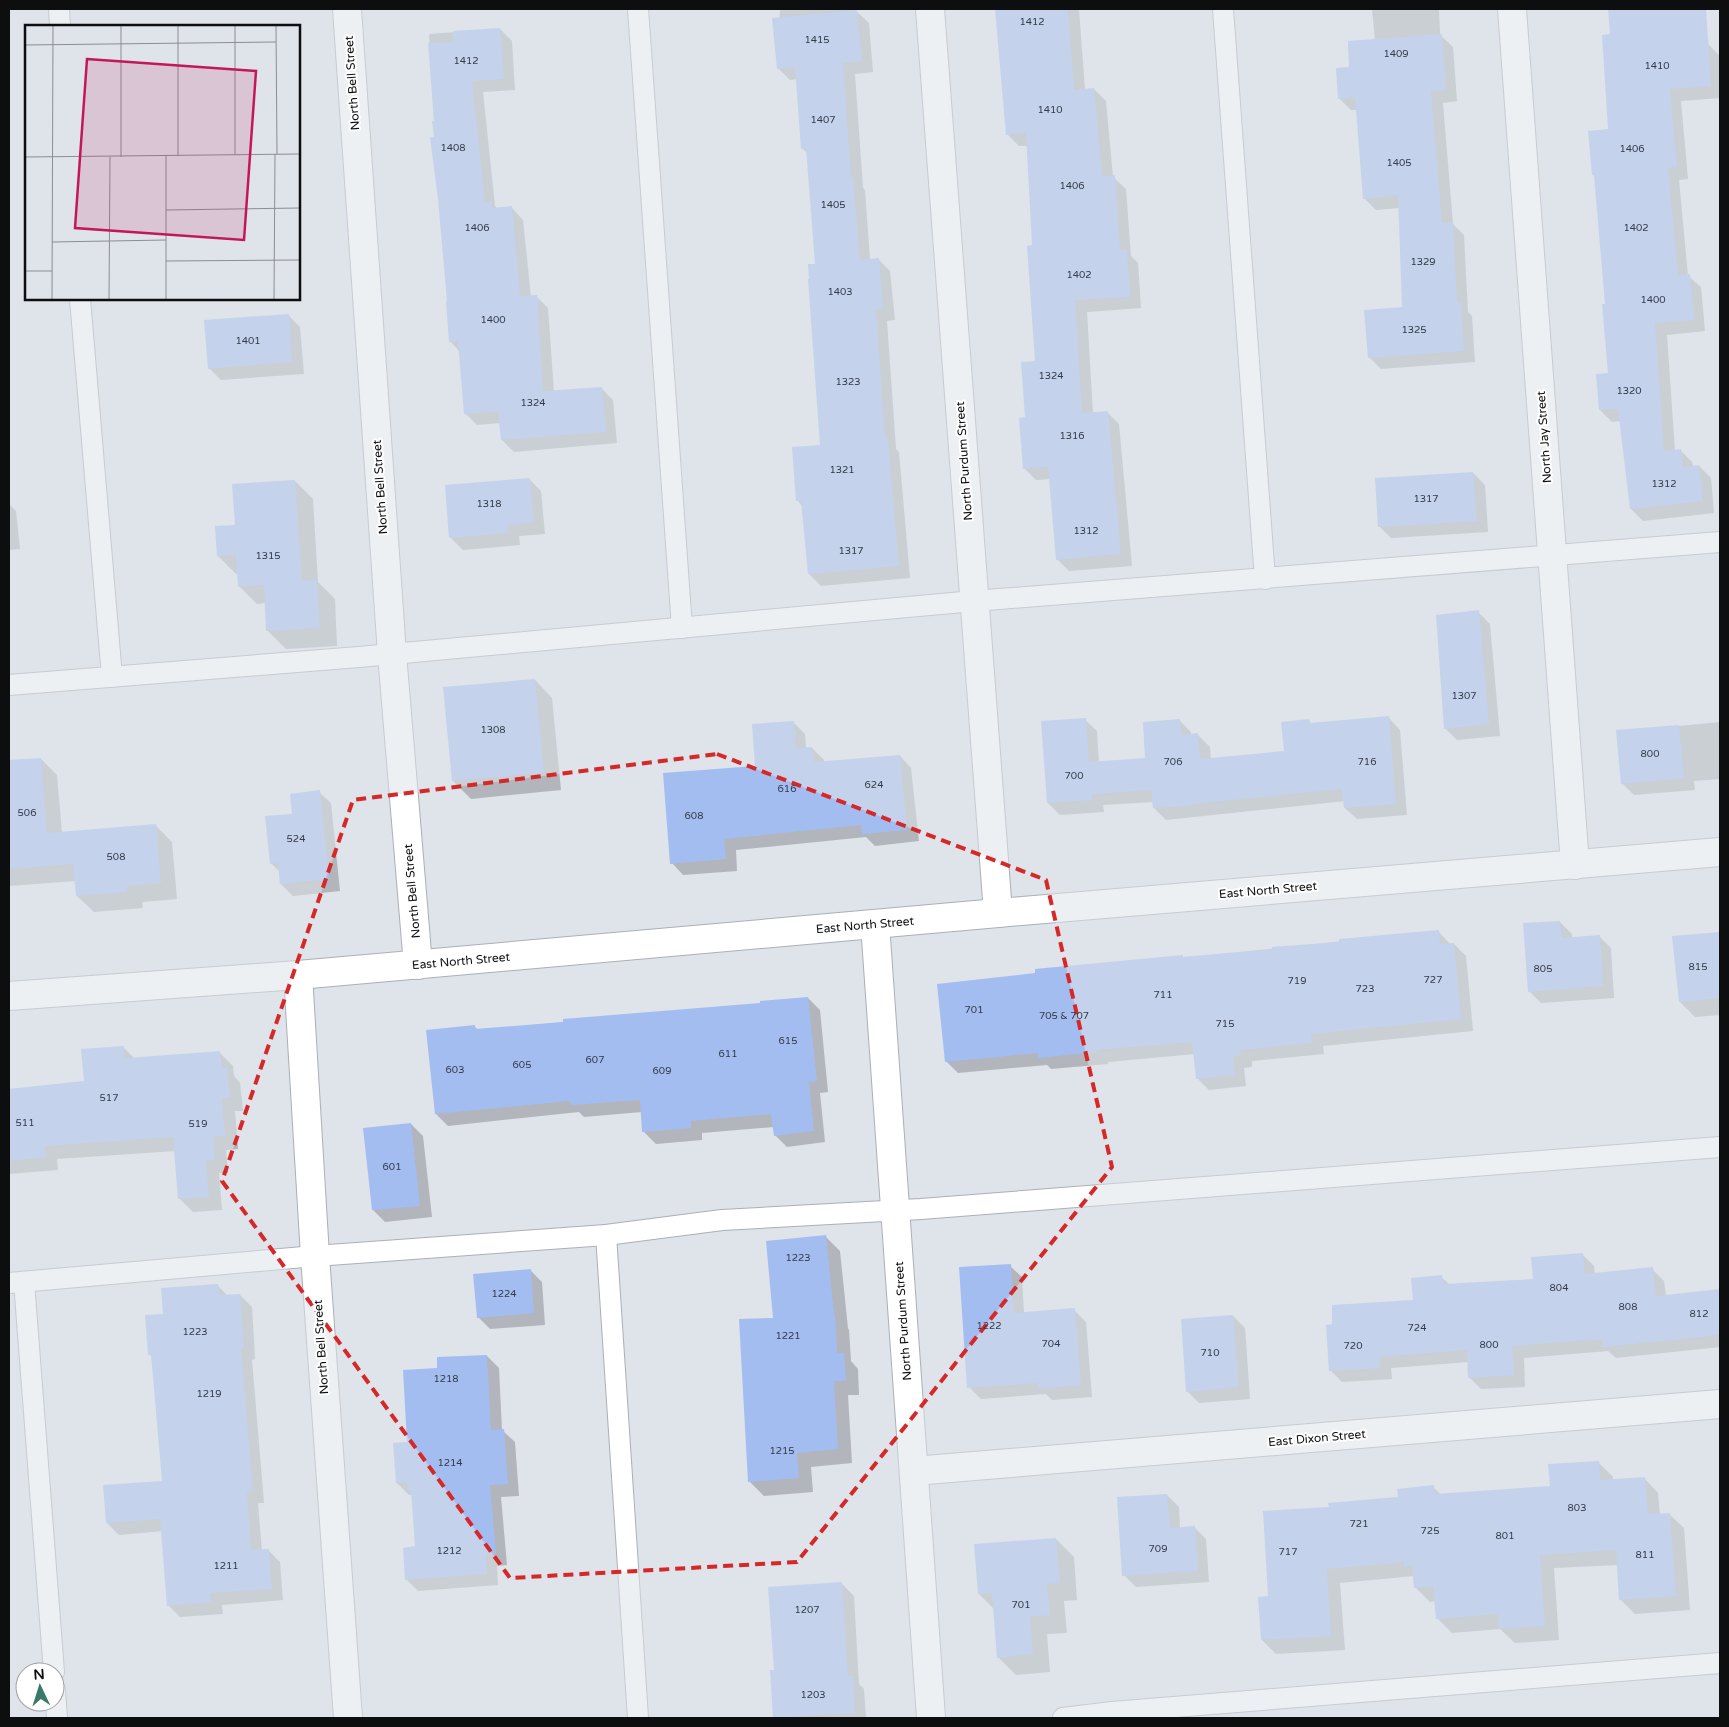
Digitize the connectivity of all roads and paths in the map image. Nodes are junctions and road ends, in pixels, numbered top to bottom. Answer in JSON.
{"nodes":[{"id":1,"x":59,"y":9,"type":"edge"},
{"id":2,"x":347,"y":9,"type":"edge"},
{"id":3,"x":638,"y":9,"type":"edge"},
{"id":4,"x":930,"y":9,"type":"edge"},
{"id":5,"x":1223,"y":9,"type":"edge"},
{"id":6,"x":1512,"y":9,"type":"edge"},
{"id":7,"x":60,"y":25,"type":"edge"},
{"id":8,"x":80,"y":300,"type":"edge"},
{"id":9,"x":1720,"y":542,"type":"edge"},
{"id":10,"x":1552,"y":555,"type":"junction"},
{"id":11,"x":1265,"y":579,"type":"junction"},
{"id":12,"x":974,"y":601,"type":"junction"},
{"id":13,"x":682,"y":628,"type":"junction"},
{"id":14,"x":392,"y":654,"type":"junction"},
{"id":15,"x":112,"y":677,"type":"junction"},
{"id":16,"x":9,"y":685,"type":"edge"},
{"id":17,"x":1720,"y":852,"type":"edge"},
{"id":18,"x":1575,"y":865,"type":"junction"},
{"id":19,"x":998,"y":913,"type":"junction"},
{"id":20,"x":876,"y":924,"type":"junction"},
{"id":21,"x":418,"y":965,"type":"junction"},
{"id":22,"x":298,"y":975,"type":"junction"},
{"id":23,"x":9,"y":996,"type":"edge"},
{"id":24,"x":1720,"y":1147,"type":"edge"},
{"id":25,"x":895,"y":1211,"type":"junction"},
{"id":26,"x":606,"y":1235,"type":"junction"},
{"id":27,"x":315,"y":1256,"type":"junction"},
{"id":28,"x":16,"y":1282,"type":"edge"},
{"id":29,"x":1720,"y":1404,"type":"edge"},
{"id":30,"x":914,"y":1471,"type":"junction"},
{"id":31,"x":53,"y":1662,"type":"edge"},
{"id":32,"x":1720,"y":1663,"type":"edge"},
{"id":33,"x":348,"y":1718,"type":"edge"},
{"id":34,"x":638,"y":1718,"type":"edge"},
{"id":35,"x":931,"y":1718,"type":"edge"},
{"id":36,"x":1063,"y":1718,"type":"edge"}],
"edges":[{"from":1,"to":7,"type":"lane"},
{"from":2,"to":14,"type":"street","name":"North Bell Street"},
{"from":3,"to":13,"type":"lane"},
{"from":4,"to":12,"type":"street","name":"North Purdum Street"},
{"from":5,"to":11,"type":"lane"},
{"from":6,"to":10,"type":"street","name":"North Jay Street"},
{"from":8,"to":15,"type":"lane"},
{"from":9,"to":10,"type":"lane"},
{"from":10,"to":11,"type":"lane"},
{"from":10,"to":18,"type":"street","name":"North Jay Street"},
{"from":11,"to":12,"type":"lane"},
{"from":12,"to":13,"type":"lane"},
{"from":12,"to":19,"type":"street","name":"North Purdum Street"},
{"from":13,"to":14,"type":"lane"},
{"from":14,"to":15,"type":"lane"},
{"from":14,"to":21,"type":"street","name":"North Bell Street"},
{"from":15,"to":16,"type":"lane"},
{"from":17,"to":18,"type":"street","name":"East North Street"},
{"from":18,"to":19,"type":"street","name":"East North Street"},
{"from":19,"to":20,"type":"street","name":"East North Street"},
{"from":20,"to":21,"type":"street","name":"East North Street"},
{"from":20,"to":25,"type":"street","name":"North Purdum Street"},
{"from":21,"to":22,"type":"street","name":"East North Street"},
{"from":22,"to":23,"type":"street","name":"East North Street"},
{"from":22,"to":27,"type":"street","name":"North Bell Street"},
{"from":24,"to":25,"type":"lane"},
{"from":25,"to":26,"type":"lane"},
{"from":25,"to":30,"type":"street","name":"North Purdum Street"},
{"from":26,"to":27,"type":"lane"},
{"from":26,"to":34,"type":"lane"},
{"from":27,"to":28,"type":"lane"},
{"from":27,"to":33,"type":"street","name":"North Bell Street"},
{"from":28,"to":31,"type":"lane"},
{"from":29,"to":30,"type":"street","name":"East Dixon Street"},
{"from":30,"to":35,"type":"street","name":"North Purdum Street"},
{"from":32,"to":36,"type":"lane"}]}
